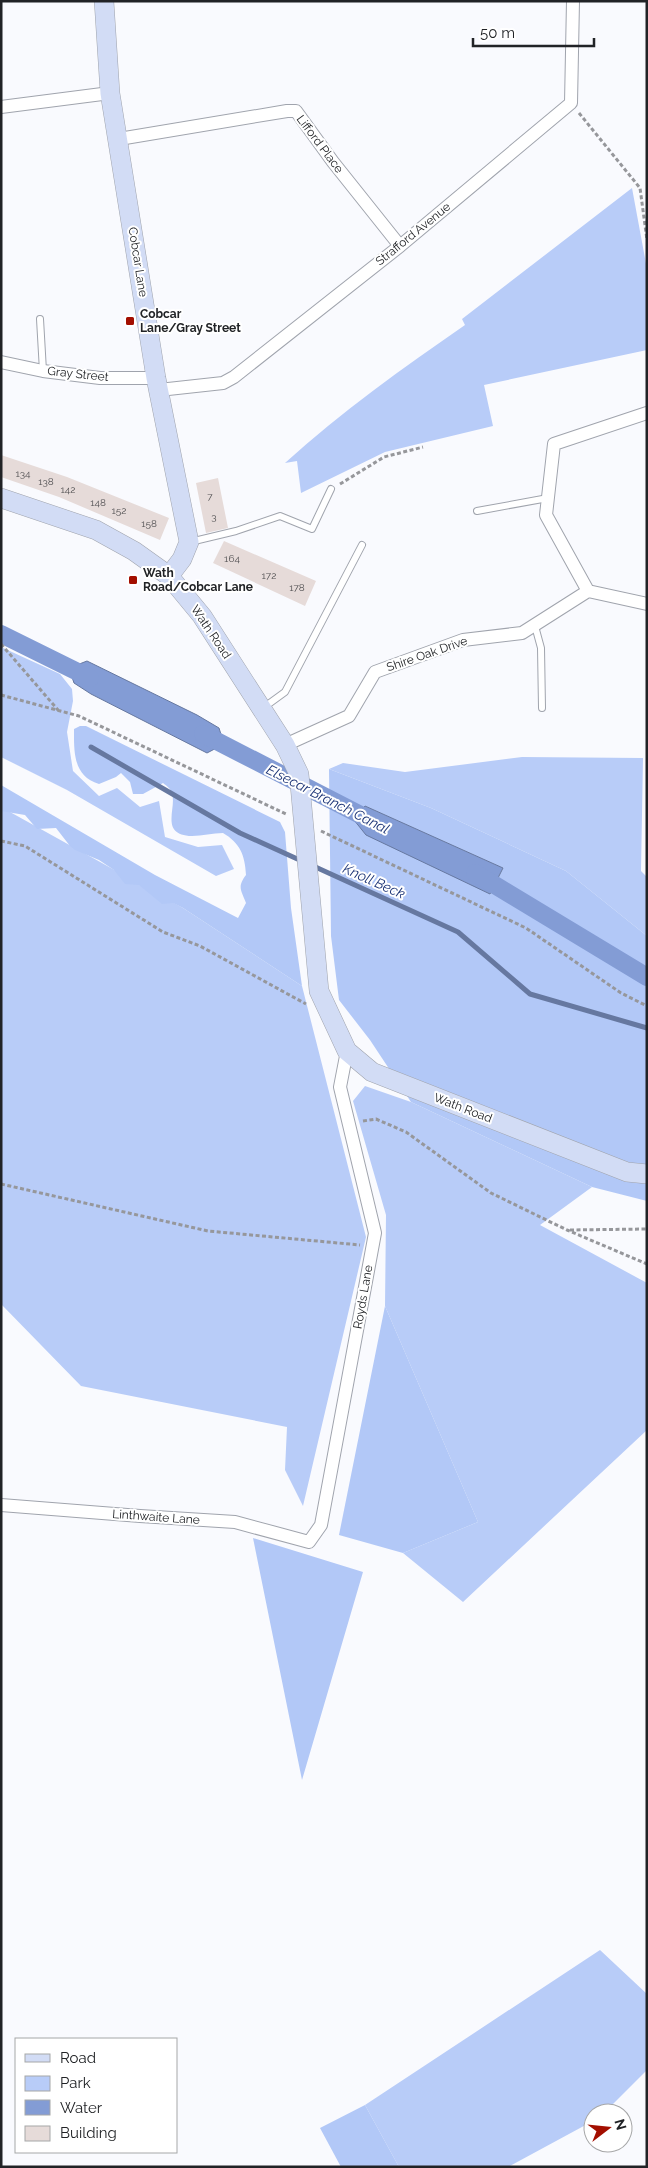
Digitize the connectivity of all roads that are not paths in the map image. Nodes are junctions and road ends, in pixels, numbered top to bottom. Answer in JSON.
{"nodes":[{"id":1,"x":104,"y":1,"type":"edge"},
{"id":2,"x":573,"y":1,"type":"edge"},
{"id":3,"x":110,"y":93,"type":"junction"},
{"id":4,"x":1,"y":106,"type":"edge"},
{"id":5,"x":119,"y":139,"type":"junction"},
{"id":6,"x":400,"y":246,"type":"junction"},
{"id":7,"x":40,"y":319,"type":"dead end"},
{"id":8,"x":1,"y":362,"type":"edge"},
{"id":9,"x":42,"y":371,"type":"junction"},
{"id":10,"x":158,"y":384,"type":"junction"},
{"id":11,"x":647,"y":413,"type":"edge"},
{"id":12,"x":331,"y":489,"type":"road end"},
{"id":13,"x":1,"y":498,"type":"edge"},
{"id":14,"x":548,"y":498,"type":"junction"},
{"id":15,"x":477,"y":511,"type":"dead end"},
{"id":16,"x":188,"y":542,"type":"junction"},
{"id":17,"x":362,"y":546,"type":"dead end"},
{"id":18,"x":169,"y":576,"type":"junction"},
{"id":19,"x":588,"y":591,"type":"junction"},
{"id":20,"x":647,"y":604,"type":"edge"},
{"id":21,"x":535,"y":626,"type":"junction"},
{"id":22,"x":542,"y":708,"type":"dead end"},
{"id":23,"x":262,"y":709,"type":"junction"},
{"id":24,"x":285,"y":745,"type":"junction"},
{"id":25,"x":347,"y":1051,"type":"junction"},
{"id":26,"x":647,"y":1174,"type":"edge"},
{"id":27,"x":1,"y":1505,"type":"edge"},
{"id":28,"x":309,"y":1542,"type":"joint"}],
"edges":[{"from":1,"to":3,"type":"main road","name":"Cobcar Lane"},
{"from":2,"to":6,"type":"street","name":"Strafford Avenue"},
{"from":3,"to":4,"type":"street"},
{"from":3,"to":5,"type":"main road","name":"Cobcar Lane"},
{"from":5,"to":6,"type":"street","name":"Lifford Place"},
{"from":5,"to":10,"type":"main road","name":"Cobcar Lane"},
{"from":6,"to":10,"type":"street","name":"Strafford Avenue"},
{"from":7,"to":9,"type":"lane"},
{"from":8,"to":9,"type":"street","name":"Gray Street"},
{"from":9,"to":10,"type":"street","name":"Gray Street"},
{"from":10,"to":16,"type":"main road","name":"Cobcar Lane"},
{"from":11,"to":14,"type":"street"},
{"from":12,"to":16,"type":"lane"},
{"from":13,"to":18,"type":"main road","name":"Wath Road"},
{"from":14,"to":15,"type":"lane"},
{"from":14,"to":19,"type":"street"},
{"from":16,"to":18,"type":"main road"},
{"from":17,"to":23,"type":"lane"},
{"from":18,"to":23,"type":"main road","name":"Wath Road"},
{"from":19,"to":20,"type":"street"},
{"from":19,"to":21,"type":"street","name":"Shire Oak Drive"},
{"from":21,"to":22,"type":"lane"},
{"from":21,"to":24,"type":"street","name":"Shire Oak Drive"},
{"from":23,"to":24,"type":"main road","name":"Wath Road"},
{"from":24,"to":25,"type":"main road","name":"Wath Road"},
{"from":25,"to":26,"type":"main road","name":"Wath Road"},
{"from":25,"to":28,"type":"street","name":"Royds Lane"},
{"from":27,"to":28,"type":"street","name":"Linthwaite Lane"}]}
